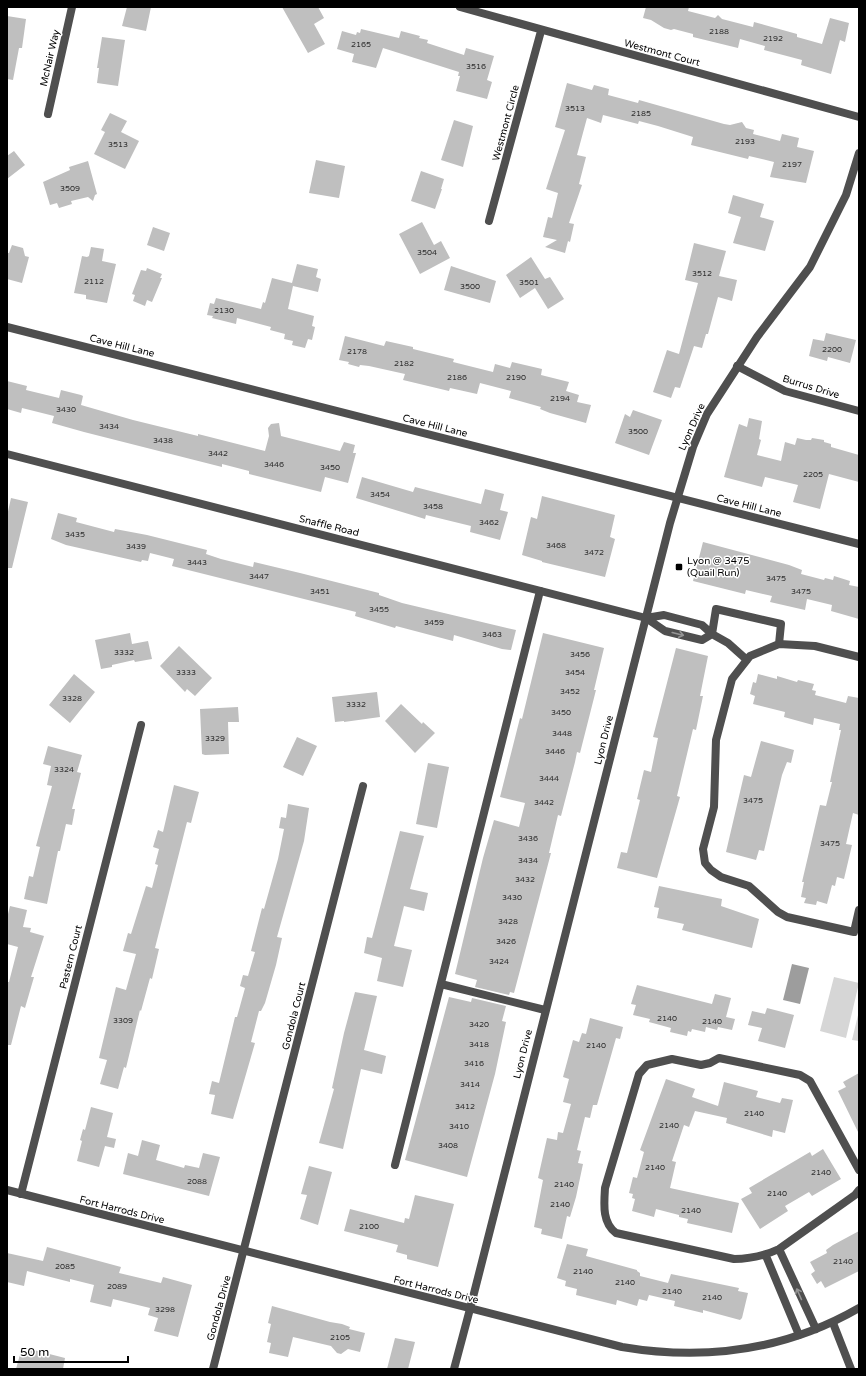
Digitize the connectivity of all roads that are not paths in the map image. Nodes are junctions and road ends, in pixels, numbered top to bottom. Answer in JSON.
{"nodes":[{"id":1,"x":72,"y":7,"type":"edge"},
{"id":2,"x":460,"y":7,"type":"edge"},
{"id":3,"x":542,"y":31,"type":"junction"},
{"id":4,"x":48,"y":114,"type":"dead end"},
{"id":5,"x":859,"y":117,"type":"edge"},
{"id":6,"x":859,"y":153,"type":"edge"},
{"id":7,"x":489,"y":221,"type":"dead end"},
{"id":8,"x":7,"y":327,"type":"edge"},
{"id":9,"x":737,"y":366,"type":"junction"},
{"id":10,"x":859,"y":411,"type":"edge"},
{"id":11,"x":7,"y":454,"type":"edge"},
{"id":12,"x":677,"y":498,"type":"junction"},
{"id":13,"x":859,"y":544,"type":"edge"},
{"id":14,"x":540,"y":591,"type":"junction"},
{"id":15,"x":646,"y":618,"type":"junction"},
{"id":16,"x":712,"y":634,"type":"junction"},
{"id":17,"x":779,"y":644,"type":"junction"},
{"id":18,"x":859,"y":657,"type":"edge"},
{"id":19,"x":747,"y":660,"type":"junction"},
{"id":20,"x":141,"y":725,"type":"dead end"},
{"id":21,"x":363,"y":786,"type":"dead end"},
{"id":22,"x":859,"y":910,"type":"edge"},
{"id":23,"x":441,"y":984,"type":"junction"},
{"id":24,"x":545,"y":1010,"type":"junction"},
{"id":25,"x":395,"y":1165,"type":"dead end"},
{"id":26,"x":859,"y":1170,"type":"edge"},
{"id":27,"x":7,"y":1190,"type":"edge"},
{"id":28,"x":859,"y":1190,"type":"edge"},
{"id":29,"x":21,"y":1194,"type":"junction"},
{"id":30,"x":779,"y":1249,"type":"junction"},
{"id":31,"x":244,"y":1251,"type":"junction"},
{"id":32,"x":766,"y":1256,"type":"junction"},
{"id":33,"x":859,"y":1308,"type":"edge"},
{"id":34,"x":470,"y":1309,"type":"junction"},
{"id":35,"x":833,"y":1323,"type":"junction"},
{"id":36,"x":816,"y":1329,"type":"junction"},
{"id":37,"x":799,"y":1335,"type":"junction"},
{"id":38,"x":213,"y":1369,"type":"edge"},
{"id":39,"x":454,"y":1369,"type":"edge"},
{"id":40,"x":851,"y":1369,"type":"edge"}],
"edges":[{"from":1,"to":4,"type":"street","name":"McNair Way"},
{"from":2,"to":3,"type":"street","name":"Westmont Court"},
{"from":3,"to":5,"type":"street","name":"Westmont Court"},
{"from":3,"to":7,"type":"street","name":"Westmont Circle"},
{"from":6,"to":9,"type":"street","name":"Lyon Drive"},
{"from":8,"to":12,"type":"street","name":"Cave Hill Lane"},
{"from":9,"to":10,"type":"street","name":"Burrus Drive"},
{"from":9,"to":12,"type":"street","name":"Lyon Drive"},
{"from":11,"to":14,"type":"street","name":"Snaffle Road"},
{"from":12,"to":13,"type":"street","name":"Cave Hill Lane"},
{"from":12,"to":15,"type":"street","name":"Lyon Drive"},
{"from":14,"to":15,"type":"street","name":"Snaffle Road"},
{"from":14,"to":23,"type":"street"},
{"from":15,"to":16,"type":"street"},
{"from":15,"to":16,"type":"street","one_way":true},
{"from":15,"to":24,"type":"street","name":"Lyon Drive"},
{"from":16,"to":17,"type":"street"},
{"from":16,"to":19,"type":"street"},
{"from":17,"to":18,"type":"street"},
{"from":17,"to":19,"type":"street"},
{"from":19,"to":22,"type":"street"},
{"from":20,"to":29,"type":"street","name":"Pastern Court"},
{"from":21,"to":31,"type":"street","name":"Gondola Court"},
{"from":23,"to":24,"type":"street"},
{"from":23,"to":25,"type":"street"},
{"from":24,"to":34,"type":"street","name":"Lyon Drive"},
{"from":26,"to":32,"type":"street"},
{"from":27,"to":29,"type":"street","name":"Fort Harrods Drive"},
{"from":28,"to":30,"type":"street"},
{"from":29,"to":31,"type":"street","name":"Fort Harrods Drive"},
{"from":30,"to":32,"type":"street"},
{"from":36,"to":30,"type":"street","one_way":true},
{"from":31,"to":34,"type":"street","name":"Fort Harrods Drive"},
{"from":31,"to":38,"type":"street","name":"Gondola Drive"},
{"from":32,"to":37,"type":"street"},
{"from":33,"to":35,"type":"street","name":"Fort Harrods Drive"},
{"from":34,"to":37,"type":"street","name":"Fort Harrods Drive"},
{"from":34,"to":39,"type":"street","name":"Lyon Drive"},
{"from":35,"to":36,"type":"street","name":"Fort Harrods Drive"},
{"from":35,"to":40,"type":"street"},
{"from":36,"to":37,"type":"street","name":"Fort Harrods Drive"}]}
